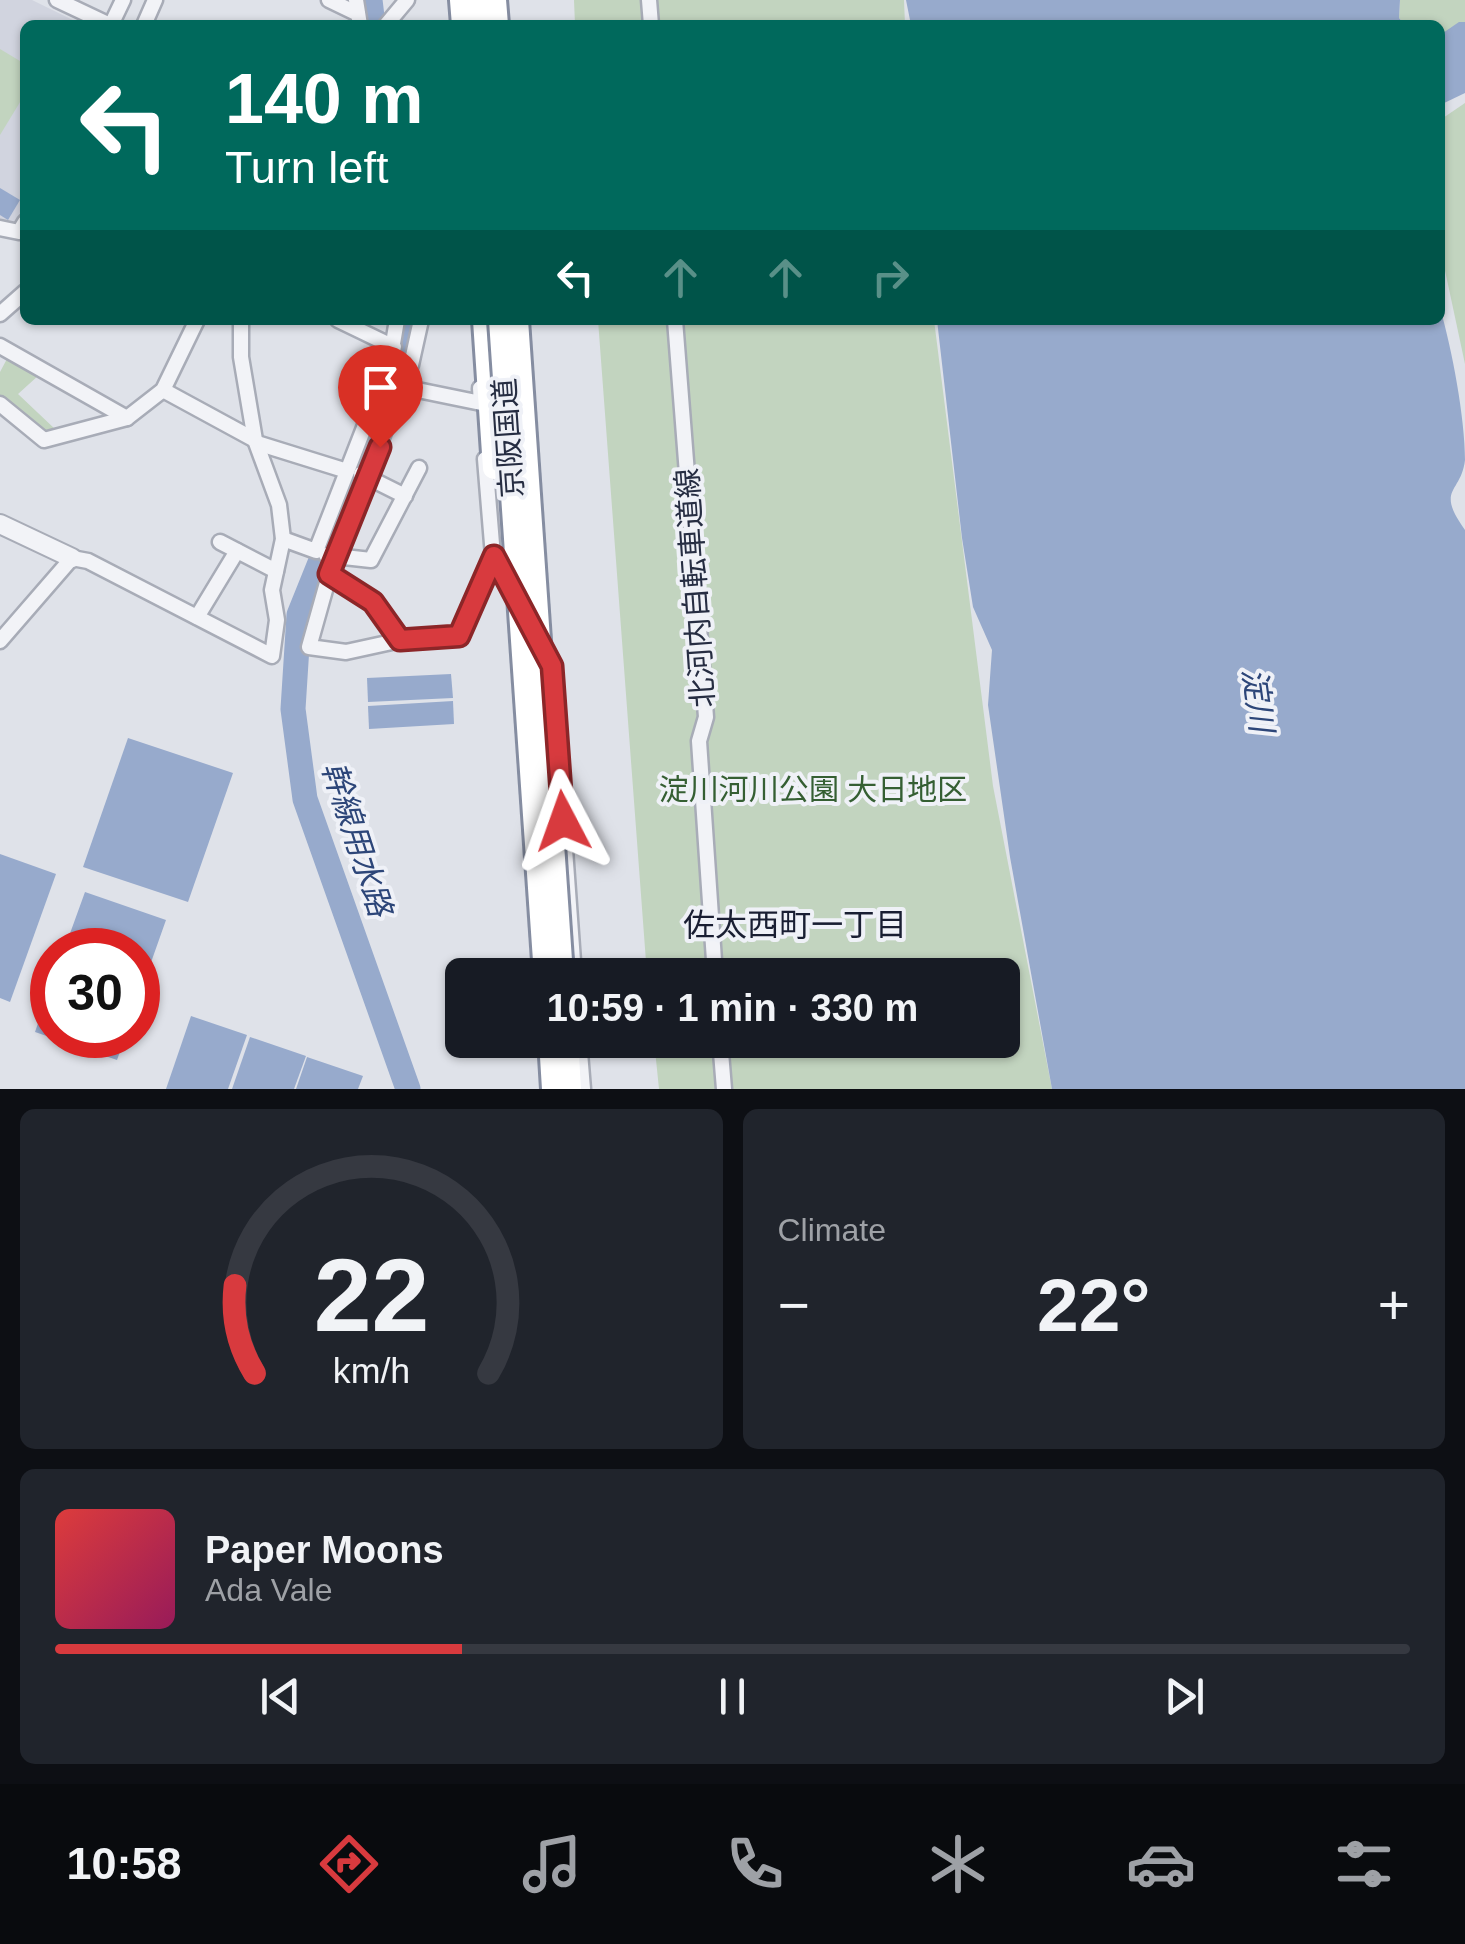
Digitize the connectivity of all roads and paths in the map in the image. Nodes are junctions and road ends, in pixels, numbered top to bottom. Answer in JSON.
{"nodes":[{"id":1,"x":57,"y":0,"type":"edge"},
{"id":2,"x":329,"y":0,"type":"edge"},
{"id":3,"x":407,"y":0,"type":"edge"},
{"id":4,"x":358,"y":13,"type":"edge"},
{"id":5,"x":100,"y":20,"type":"edge"},
{"id":6,"x":390,"y":20,"type":"edge"},
{"id":7,"x":20,"y":296,"type":"edge"},
{"id":8,"x":0,"y":314,"type":"edge"},
{"id":9,"x":195,"y":325,"type":"edge"},
{"id":10,"x":241,"y":325,"type":"edge"},
{"id":11,"x":348,"y":325,"type":"edge"},
{"id":12,"x":396,"y":325,"type":"edge"},
{"id":13,"x":419,"y":325,"type":"edge"},
{"id":14,"x":475,"y":325,"type":"edge"},
{"id":15,"x":484,"y":325,"type":"edge"},
{"id":16,"x":500,"y":325,"type":"edge"},
{"id":17,"x":517,"y":325,"type":"edge"},
{"id":18,"x":675,"y":325,"type":"edge"},
{"id":19,"x":0,"y":346,"type":"edge"},
{"id":20,"x":394,"y":347,"type":"junction"},
{"id":21,"x":404,"y":387,"type":"junction"},
{"id":22,"x":163,"y":390,"type":"junction"},
{"id":23,"x":481,"y":403,"type":"junction"},
{"id":24,"x":0,"y":404,"type":"edge"},
{"id":25,"x":127,"y":418,"type":"junction"},
{"id":26,"x":256,"y":442,"type":"junction"},
{"id":27,"x":419,"y":468,"type":"dead end"},
{"id":28,"x":356,"y":473,"type":"junction"},
{"id":29,"x":405,"y":496,"type":"junction"},
{"id":30,"x":0,"y":524,"type":"edge"},
{"id":31,"x":282,"y":539,"type":"junction"},
{"id":32,"x":220,"y":542,"type":"dead end"},
{"id":33,"x":237,"y":551,"type":"junction"},
{"id":34,"x":325,"y":555,"type":"junction"},
{"id":35,"x":494,"y":556,"type":"junction"},
{"id":36,"x":72,"y":558,"type":"junction"},
{"id":37,"x":276,"y":571,"type":"junction"},
{"id":38,"x":329,"y":574,"type":"junction"},
{"id":39,"x":196,"y":617,"type":"junction"},
{"id":40,"x":0,"y":640,"type":"edge"},
{"id":41,"x":400,"y":640,"type":"junction"},
{"id":42,"x":522,"y":645,"type":"junction"},
{"id":43,"x":544,"y":958,"type":"edge"},
{"id":44,"x":561,"y":958,"type":"edge"},
{"id":45,"x":573,"y":958,"type":"edge"},
{"id":46,"x":714,"y":958,"type":"edge"},
{"id":47,"x":551,"y":1058,"type":"edge"},
{"id":48,"x":568,"y":1058,"type":"edge"},
{"id":49,"x":580,"y":1058,"type":"edge"},
{"id":50,"x":721,"y":1058,"type":"edge"},
{"id":51,"x":553,"y":1089,"type":"edge"},
{"id":52,"x":570,"y":1089,"type":"edge"},
{"id":53,"x":583,"y":1089,"type":"edge"},
{"id":54,"x":724,"y":1089,"type":"edge"}],
"edges":[{"from":1,"to":5,"type":"street"},
{"from":2,"to":4,"type":"street"},
{"from":3,"to":6,"type":"street"},
{"from":7,"to":8,"type":"street"},
{"from":9,"to":22,"type":"street"},
{"from":10,"to":26,"type":"street"},
{"from":11,"to":20,"type":"street"},
{"from":12,"to":20,"type":"street"},
{"from":13,"to":21,"type":"street"},
{"from":14,"to":23,"type":"street"},
{"from":15,"to":42,"type":"highway","bridge":true},
{"from":16,"to":42,"type":"highway","name":"京阪国道","bridge":true},
{"from":17,"to":44,"type":"highway","name":"京阪国道","bridge":true},
{"from":18,"to":46,"type":"street","name":"北河内自転車道線"},
{"from":19,"to":25,"type":"street"},
{"from":20,"to":28,"type":"street"},
{"from":21,"to":23,"type":"street"},
{"from":21,"to":28,"type":"street"},
{"from":22,"to":25,"type":"street"},
{"from":22,"to":26,"type":"street"},
{"from":23,"to":35,"type":"street"},
{"from":24,"to":25,"type":"street"},
{"from":26,"to":28,"type":"street"},
{"from":26,"to":31,"type":"street"},
{"from":27,"to":29,"type":"street"},
{"from":28,"to":29,"type":"street"},
{"from":28,"to":34,"type":"street"},
{"from":28,"to":34,"type":"street"},
{"from":29,"to":34,"type":"street"},
{"from":30,"to":36,"type":"street"},
{"from":31,"to":34,"type":"street"},
{"from":31,"to":37,"type":"street"},
{"from":32,"to":33,"type":"street"},
{"from":33,"to":37,"type":"street"},
{"from":33,"to":39,"type":"street"},
{"from":34,"to":38,"type":"street"},
{"from":35,"to":41,"type":"street"},
{"from":35,"to":45,"type":"street"},
{"from":36,"to":39,"type":"street"},
{"from":36,"to":40,"type":"street"},
{"from":37,"to":39,"type":"street"},
{"from":38,"to":41,"type":"street"},
{"from":38,"to":41,"type":"street"},
{"from":42,"to":43,"type":"highway","name":"京阪国道","bridge":true},
{"from":47,"to":51,"type":"highway"},
{"from":48,"to":52,"type":"highway"},
{"from":49,"to":53,"type":"street"},
{"from":50,"to":54,"type":"street"}]}
